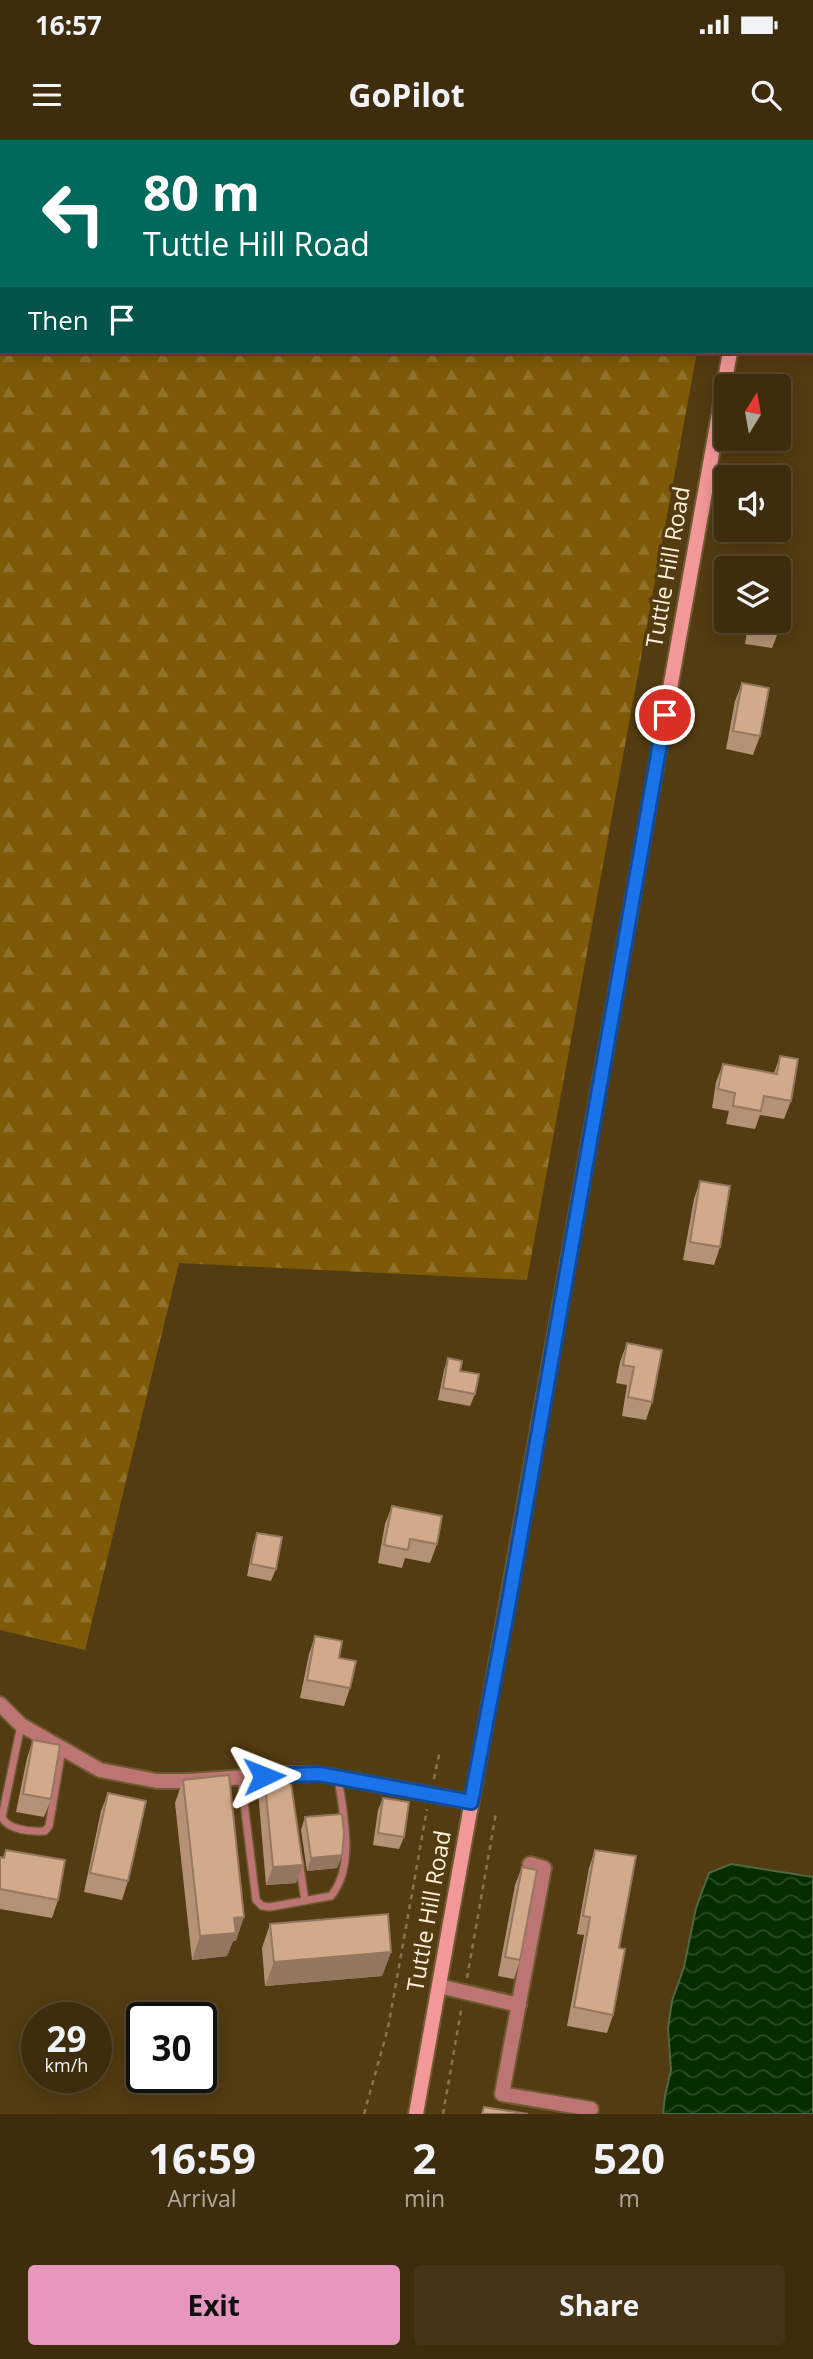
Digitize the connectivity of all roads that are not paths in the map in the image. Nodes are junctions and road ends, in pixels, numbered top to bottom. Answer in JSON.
{"nodes":[{"id":1,"x":730,"y":354,"type":"edge"},
{"id":2,"x":0,"y":1704,"type":"edge"},
{"id":3,"x":21,"y":1725,"type":"junction"},
{"id":4,"x":62,"y":1749,"type":"junction"},
{"id":5,"x":241,"y":1777,"type":"junction"},
{"id":6,"x":338,"y":1777,"type":"junction"},
{"id":7,"x":471,"y":1802,"type":"junction"},
{"id":8,"x":298,"y":1850,"type":"edge"},
{"id":9,"x":530,"y":1864,"type":"dead end"},
{"id":10,"x":305,"y":1901,"type":"junction"},
{"id":11,"x":439,"y":1986,"type":"junction"},
{"id":12,"x":519,"y":2005,"type":"junction"},
{"id":13,"x":591,"y":2109,"type":"dead end"},
{"id":14,"x":416,"y":2114,"type":"edge"}],
"edges":[{"from":1,"to":7,"type":"main road","name":"Tuttle Hill Road"},
{"from":2,"to":3,"type":"street"},
{"from":3,"to":4,"type":"street"},
{"from":3,"to":4,"type":"lane"},
{"from":4,"to":5,"type":"street"},
{"from":5,"to":6,"type":"street"},
{"from":5,"to":10,"type":"lane"},
{"from":6,"to":7,"type":"street"},
{"from":6,"to":10,"type":"lane"},
{"from":7,"to":11,"type":"main road","name":"Tuttle Hill Road"},
{"from":8,"to":10,"type":"lane"},
{"from":9,"to":12,"type":"street"},
{"from":11,"to":12,"type":"street"},
{"from":11,"to":14,"type":"main road","name":"Tuttle Hill Road"},
{"from":12,"to":13,"type":"street"}]}
